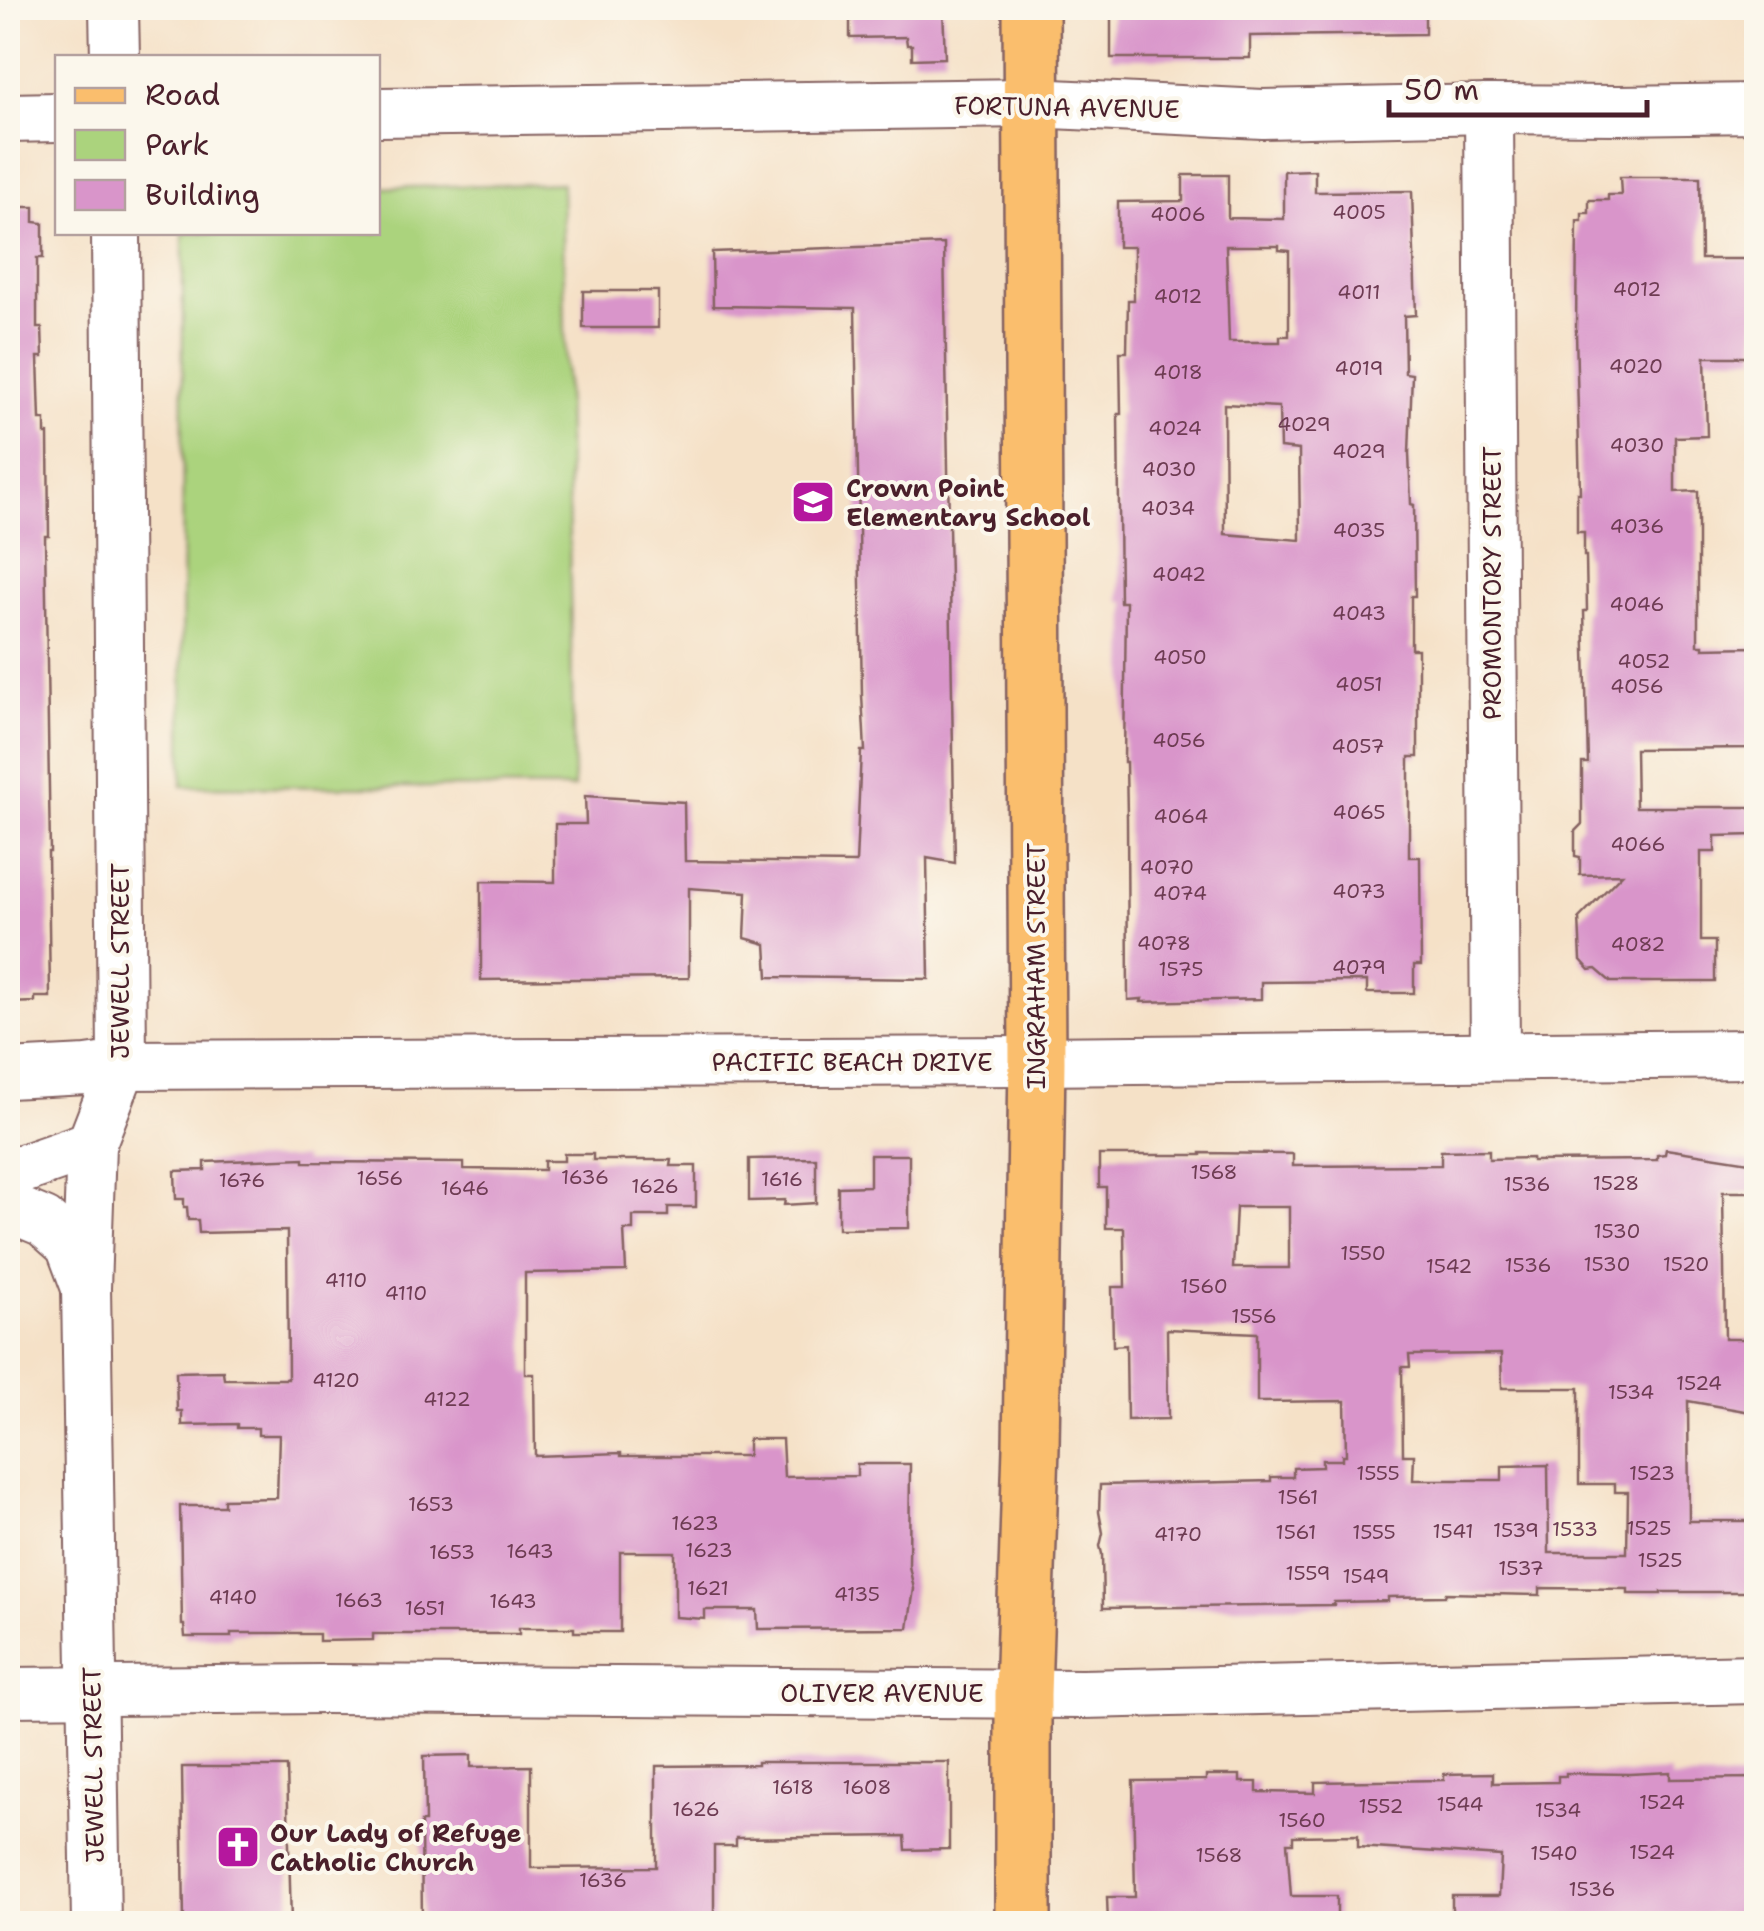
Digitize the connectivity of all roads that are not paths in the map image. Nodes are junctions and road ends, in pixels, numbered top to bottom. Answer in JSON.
{"nodes":[{"id":1,"x":114,"y":8,"type":"edge"},
{"id":2,"x":1030,"y":8,"type":"edge"},
{"id":3,"x":115,"y":55,"type":"edge"},
{"id":4,"x":1032,"y":103,"type":"junction"},
{"id":5,"x":1756,"y":108,"type":"edge"},
{"id":6,"x":1489,"y":109,"type":"junction"},
{"id":7,"x":380,"y":112,"type":"edge"},
{"id":8,"x":55,"y":117,"type":"edge"},
{"id":9,"x":8,"y":118,"type":"edge"},
{"id":10,"x":116,"y":235,"type":"edge"},
{"id":11,"x":1756,"y":1054,"type":"edge"},
{"id":12,"x":1494,"y":1056,"type":"junction"},
{"id":13,"x":1037,"y":1061,"type":"junction"},
{"id":14,"x":122,"y":1066,"type":"junction"},
{"id":15,"x":8,"y":1074,"type":"edge"},
{"id":16,"x":91,"y":1144,"type":"junction"},
{"id":17,"x":8,"y":1174,"type":"edge"},
{"id":18,"x":8,"y":1207,"type":"edge"},
{"id":19,"x":86,"y":1288,"type":"junction"},
{"id":20,"x":1756,"y":1679,"type":"edge"},
{"id":21,"x":92,"y":1691,"type":"junction"},
{"id":22,"x":8,"y":1692,"type":"edge"},
{"id":23,"x":1023,"y":1694,"type":"junction"},
{"id":24,"x":96,"y":1924,"type":"edge"},
{"id":25,"x":1023,"y":1924,"type":"edge"}],
"edges":[{"from":1,"to":3,"type":"street"},
{"from":2,"to":4,"type":"main road","name":"INGRAHAM STREET"},
{"from":4,"to":6,"type":"street","name":"FORTUNA AVENUE"},
{"from":4,"to":7,"type":"street","name":"FORTUNA AVENUE"},
{"from":4,"to":13,"type":"main road","name":"INGRAHAM STREET"},
{"from":5,"to":6,"type":"street","name":"FORTUNA AVENUE"},
{"from":6,"to":12,"type":"street","name":"PROMONTORY STREET"},
{"from":8,"to":9,"type":"street"},
{"from":10,"to":14,"type":"street","name":"JEWELL STREET"},
{"from":11,"to":12,"type":"street","name":"PACIFIC BEACH DRIVE"},
{"from":12,"to":13,"type":"street","name":"PACIFIC BEACH DRIVE"},
{"from":13,"to":14,"type":"street","name":"PACIFIC BEACH DRIVE"},
{"from":13,"to":23,"type":"main road","name":"INGRAHAM STREET"},
{"from":14,"to":15,"type":"street","name":"PACIFIC BEACH DRIVE"},
{"from":14,"to":16,"type":"street","name":"JEWELL STREET"},
{"from":16,"to":17,"type":"street"},
{"from":16,"to":19,"type":"street","name":"JEWELL STREET"},
{"from":18,"to":19,"type":"street"},
{"from":19,"to":21,"type":"street","name":"JEWELL STREET"},
{"from":20,"to":23,"type":"street","name":"OLIVER AVENUE"},
{"from":21,"to":22,"type":"street","name":"OLIVER AVENUE"},
{"from":21,"to":23,"type":"street","name":"OLIVER AVENUE"},
{"from":21,"to":24,"type":"street","name":"JEWELL STREET"},
{"from":23,"to":25,"type":"main road","name":"INGRAHAM STREET"}]}
